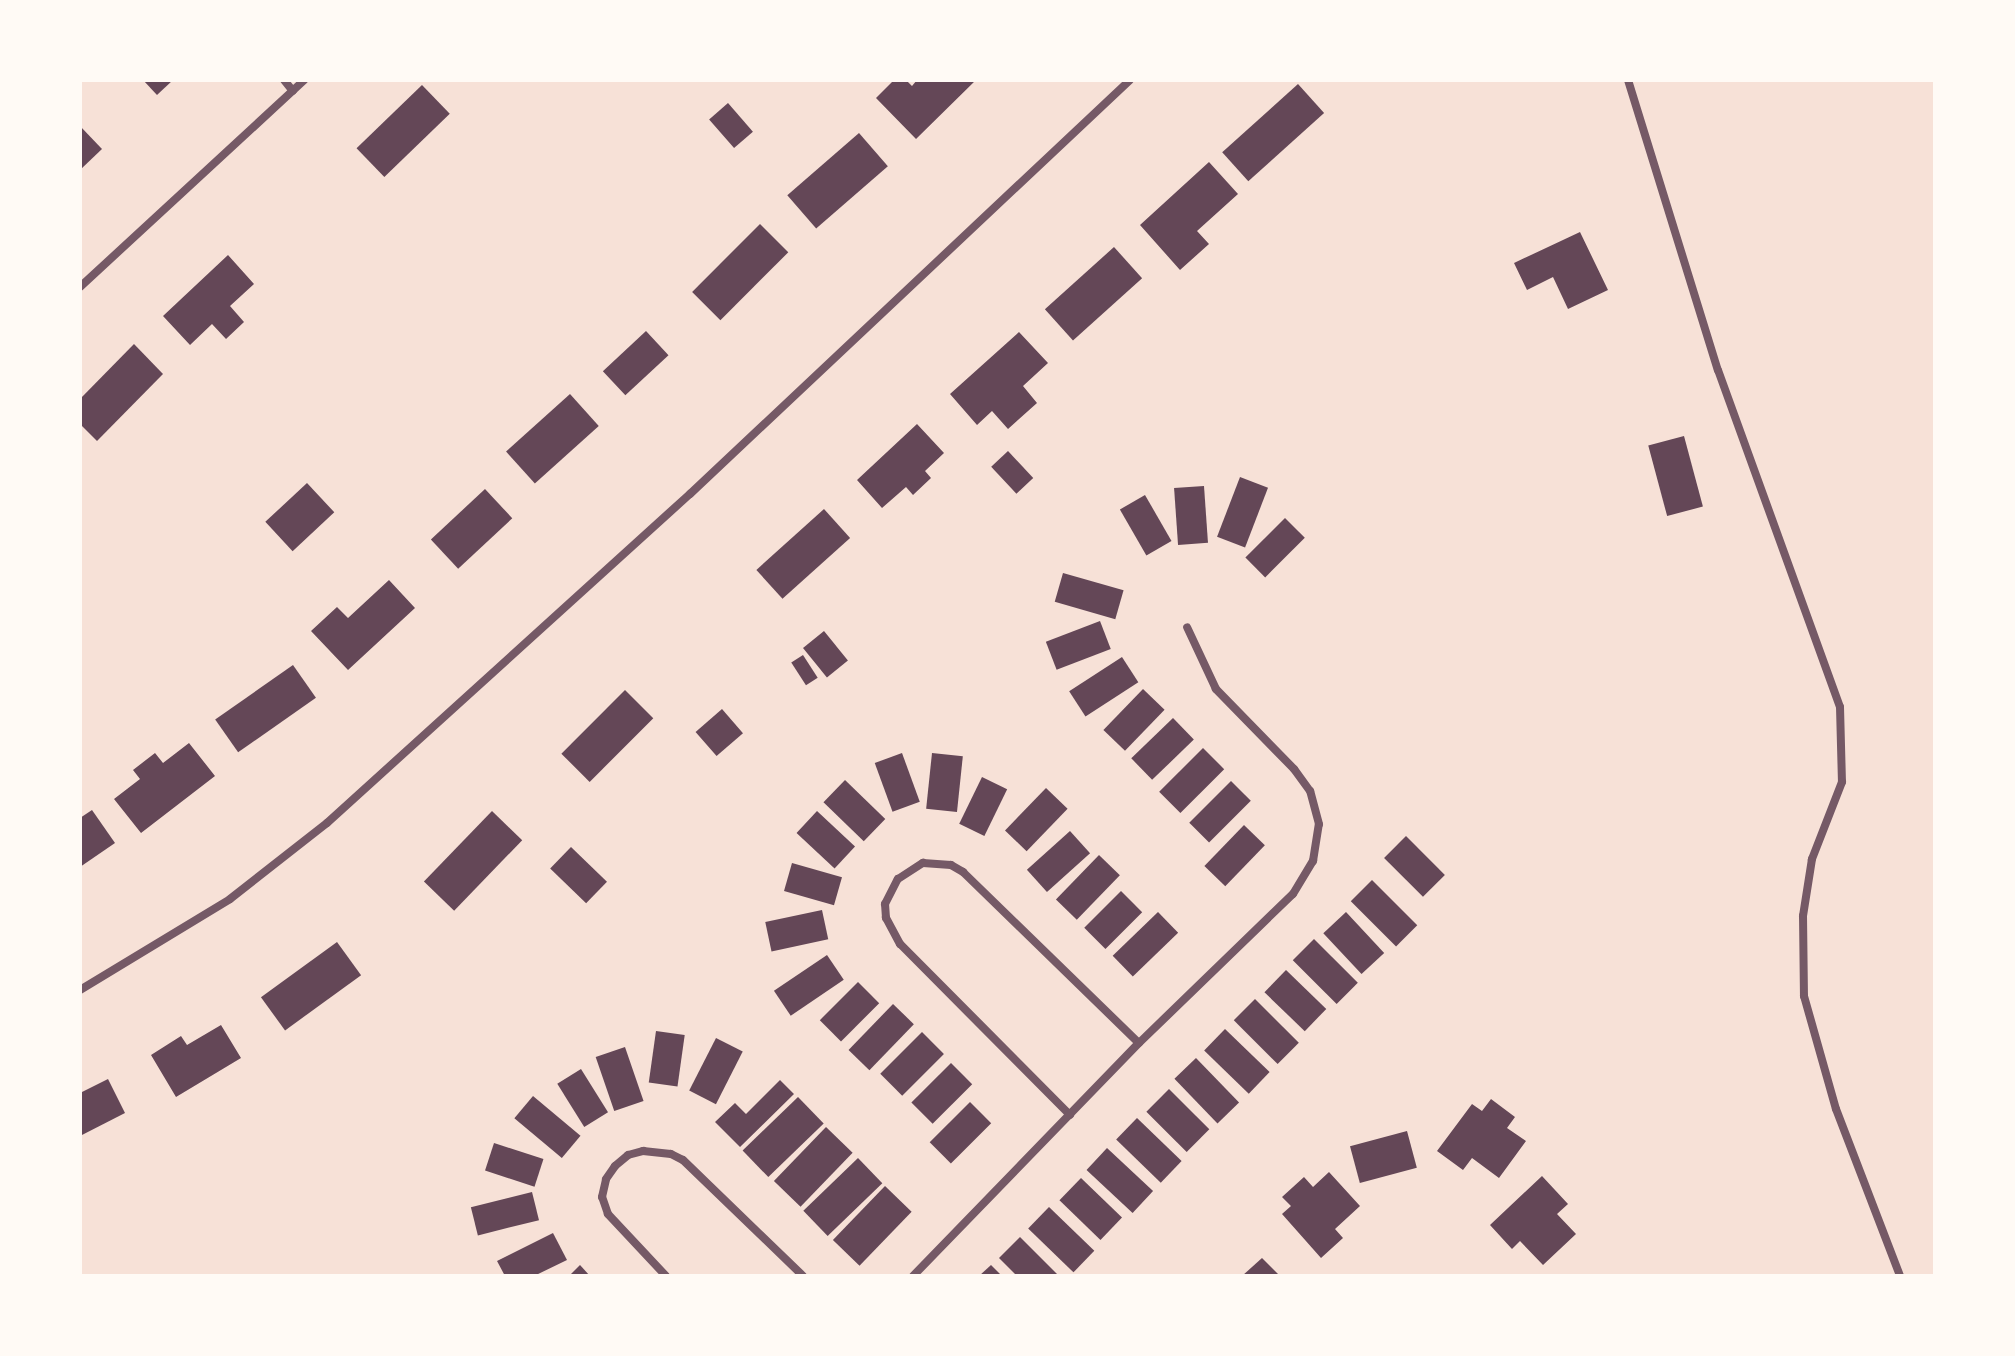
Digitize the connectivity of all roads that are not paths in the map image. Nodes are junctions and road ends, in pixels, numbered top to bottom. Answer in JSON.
{"nodes":[{"id":1,"x":284,"y":80,"type":"edge"},
{"id":2,"x":304,"y":80,"type":"edge"},
{"id":3,"x":1130,"y":80,"type":"edge"},
{"id":4,"x":1628,"y":80,"type":"edge"},
{"id":5,"x":293,"y":91,"type":"junction"},
{"id":6,"x":80,"y":287,"type":"edge"},
{"id":7,"x":1187,"y":627,"type":"dead end"},
{"id":8,"x":80,"y":990,"type":"edge"},
{"id":9,"x":1139,"y":1043,"type":"junction"},
{"id":10,"x":1070,"y":1115,"type":"junction"},
{"id":11,"x":666,"y":1276,"type":"edge"},
{"id":12,"x":803,"y":1276,"type":"edge"},
{"id":13,"x":913,"y":1276,"type":"edge"},
{"id":14,"x":1900,"y":1276,"type":"edge"}],
"edges":[{"from":1,"to":5,"type":"street"},
{"from":2,"to":5,"type":"street"},
{"from":3,"to":8,"type":"street"},
{"from":4,"to":14,"type":"street"},
{"from":5,"to":6,"type":"street"},
{"from":7,"to":9,"type":"street"},
{"from":9,"to":10,"type":"street"},
{"from":9,"to":10,"type":"street"},
{"from":10,"to":13,"type":"street"},
{"from":11,"to":12,"type":"street"}]}
